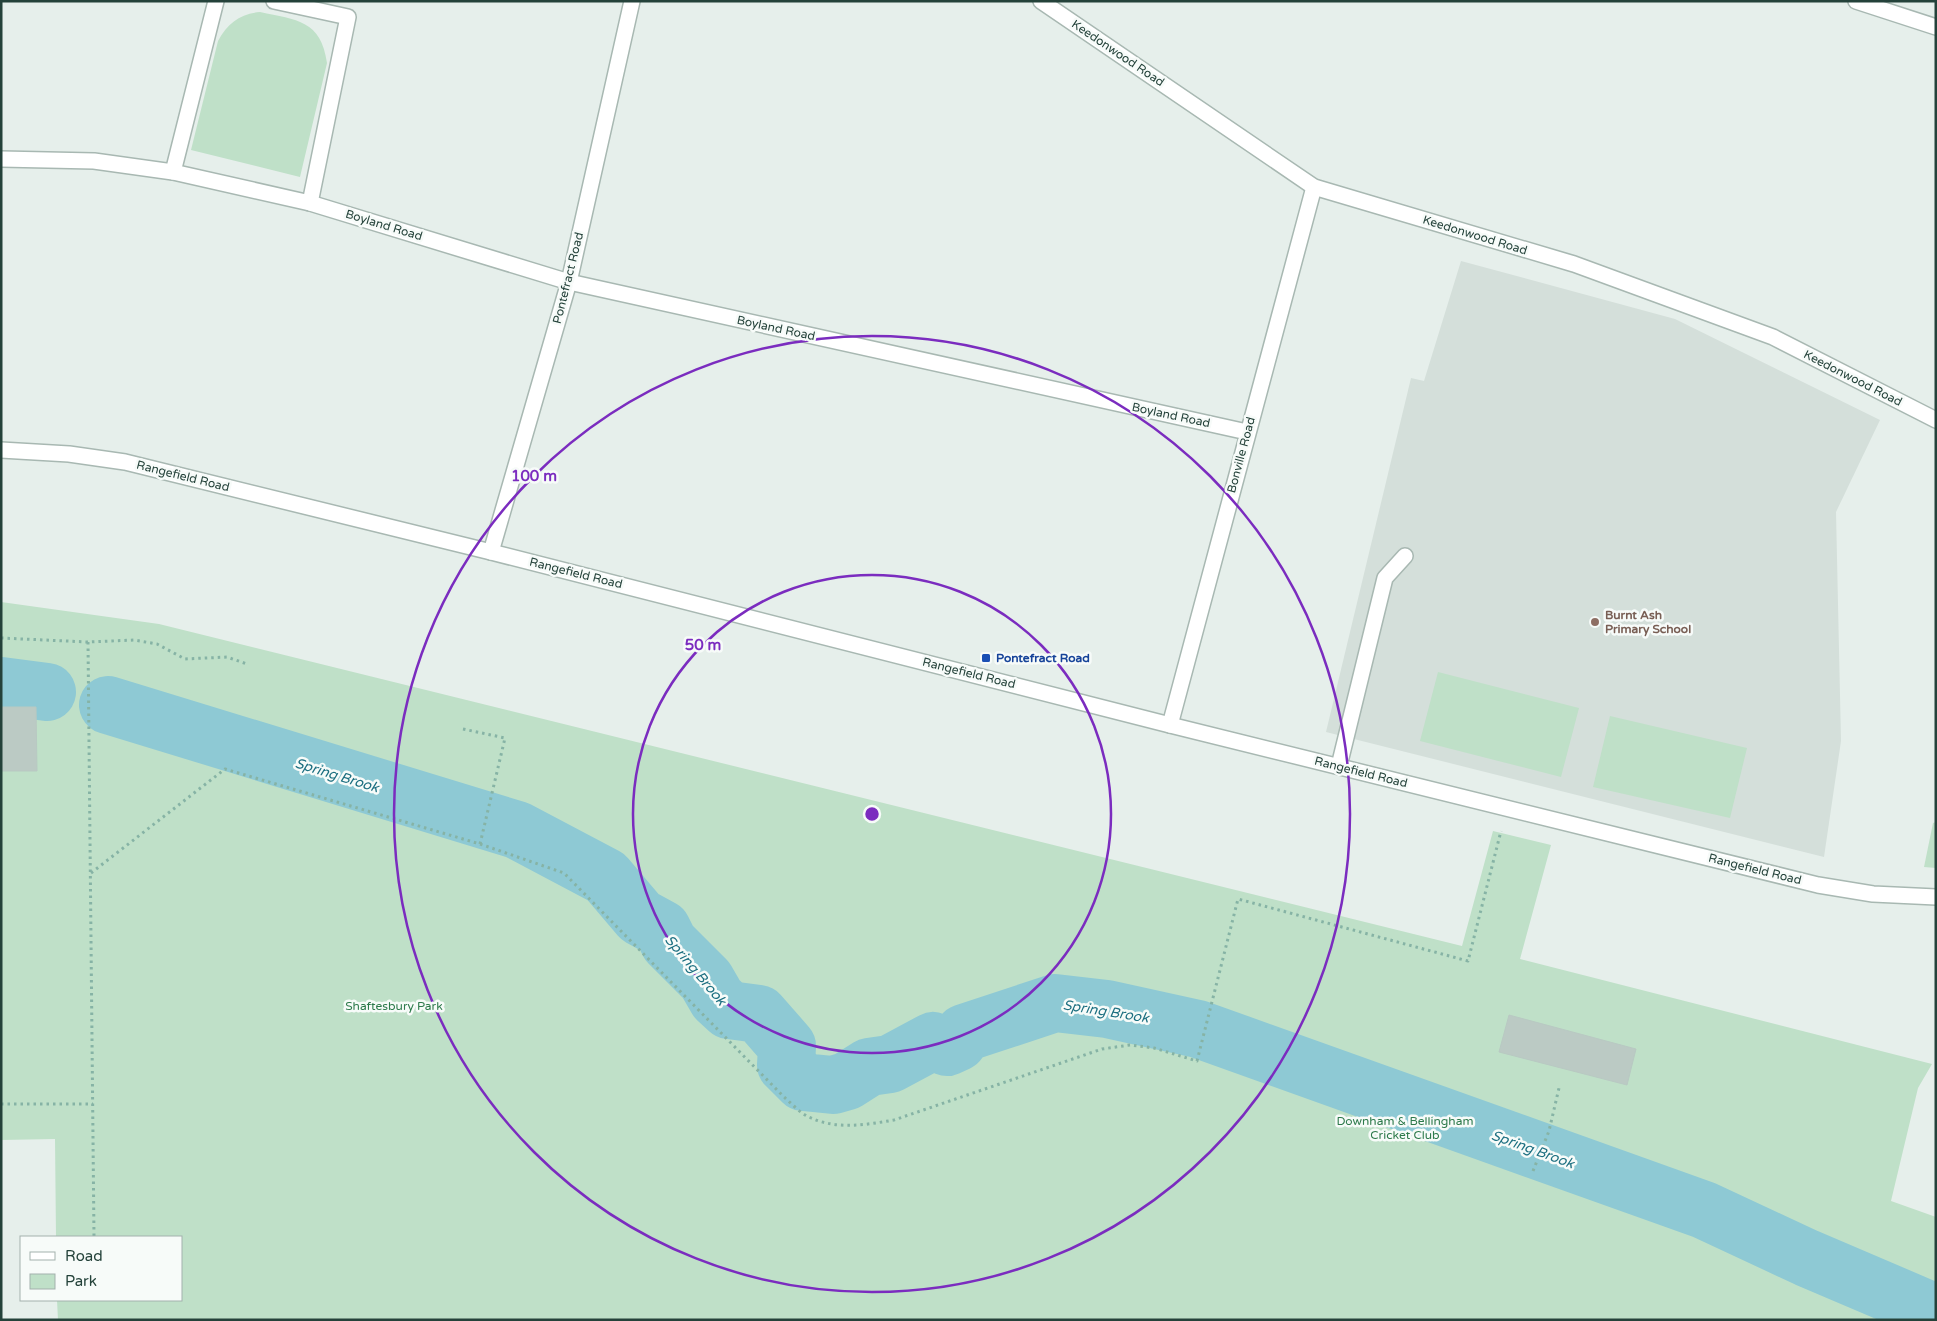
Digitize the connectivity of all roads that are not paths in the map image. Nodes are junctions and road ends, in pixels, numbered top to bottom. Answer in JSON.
{"nodes":[{"id":1,"x":216,"y":1,"type":"edge"},
{"id":2,"x":274,"y":1,"type":"edge"},
{"id":3,"x":632,"y":1,"type":"edge"},
{"id":4,"x":1041,"y":1,"type":"edge"},
{"id":5,"x":1856,"y":1,"type":"edge"},
{"id":6,"x":1936,"y":27,"type":"edge"},
{"id":7,"x":1,"y":159,"type":"edge"},
{"id":8,"x":172,"y":172,"type":"junction"},
{"id":9,"x":1314,"y":187,"type":"junction"},
{"id":10,"x":310,"y":203,"type":"junction"},
{"id":11,"x":568,"y":282,"type":"junction"},
{"id":12,"x":1936,"y":420,"type":"edge"},
{"id":13,"x":1247,"y":432,"type":"junction"},
{"id":14,"x":1,"y":450,"type":"edge"},
{"id":15,"x":492,"y":552,"type":"junction"},
{"id":16,"x":1405,"y":556,"type":"dead end"},
{"id":17,"x":1170,"y":725,"type":"junction"},
{"id":18,"x":1339,"y":766,"type":"junction"},
{"id":19,"x":1936,"y":897,"type":"edge"}],
"edges":[{"from":1,"to":8,"type":"street"},
{"from":2,"to":10,"type":"street"},
{"from":3,"to":11,"type":"street","name":"Pontefract Road"},
{"from":4,"to":9,"type":"street","name":"Keedonwood Road"},
{"from":5,"to":6,"type":"street"},
{"from":7,"to":8,"type":"street","name":"Boyland Road"},
{"from":8,"to":10,"type":"street","name":"Boyland Road"},
{"from":9,"to":12,"type":"street","name":"Keedonwood Road"},
{"from":9,"to":13,"type":"street","name":"Bonville Road"},
{"from":10,"to":11,"type":"street","name":"Boyland Road"},
{"from":11,"to":13,"type":"street","name":"Boyland Road"},
{"from":11,"to":15,"type":"street","name":"Pontefract Road"},
{"from":13,"to":17,"type":"street","name":"Bonville Road"},
{"from":14,"to":15,"type":"street","name":"Rangefield Road"},
{"from":15,"to":17,"type":"street","name":"Rangefield Road"},
{"from":16,"to":18,"type":"street"},
{"from":17,"to":18,"type":"street","name":"Rangefield Road"},
{"from":18,"to":19,"type":"street","name":"Rangefield Road"}]}
